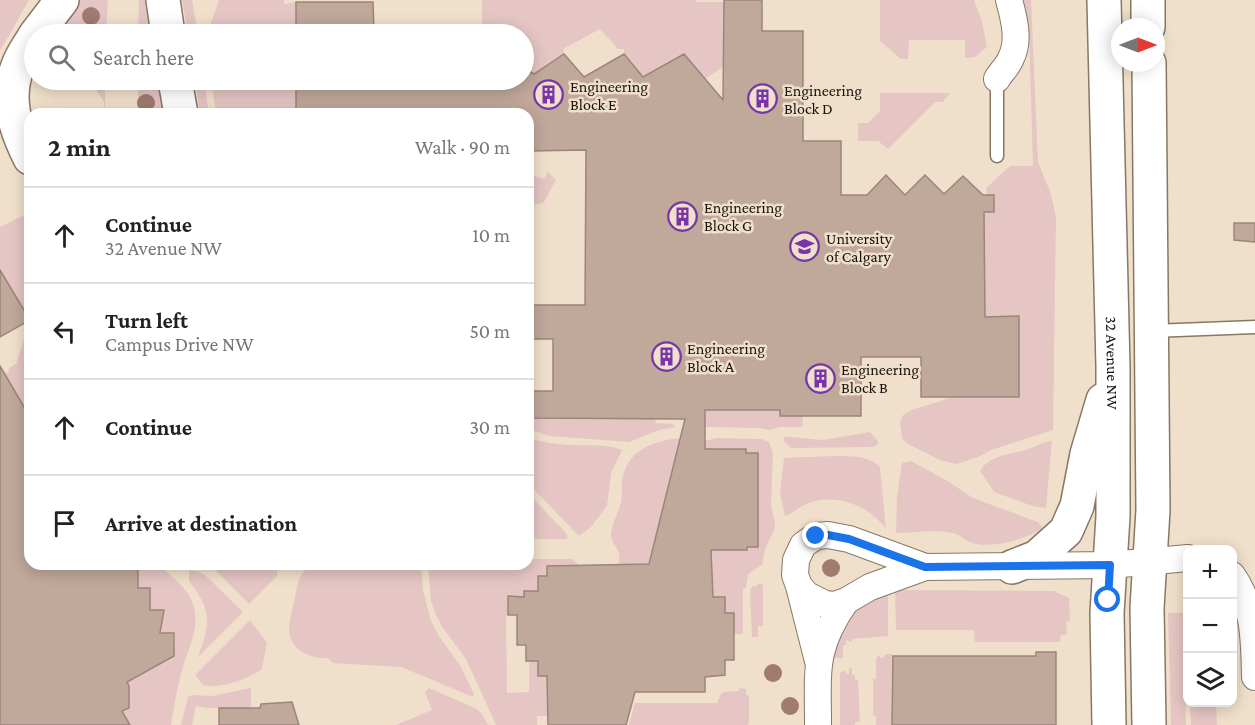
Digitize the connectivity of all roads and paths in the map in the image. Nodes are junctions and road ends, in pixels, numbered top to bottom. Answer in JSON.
{"nodes":[{"id":1,"x":62,"y":0,"type":"edge"},
{"id":2,"x":163,"y":0,"type":"edge"},
{"id":3,"x":1009,"y":0,"type":"edge"},
{"id":4,"x":1104,"y":0,"type":"edge"},
{"id":5,"x":1148,"y":0,"type":"edge"},
{"id":6,"x":1148,"y":18,"type":"edge"},
{"id":7,"x":44,"y":24,"type":"edge"},
{"id":8,"x":167,"y":24,"type":"edge"},
{"id":9,"x":24,"y":55,"type":"edge"},
{"id":10,"x":1149,"y":72,"type":"edge"},
{"id":11,"x":997,"y":79,"type":"joint"},
{"id":12,"x":177,"y":90,"type":"edge"},
{"id":13,"x":180,"y":108,"type":"edge"},
{"id":14,"x":24,"y":145,"type":"edge"},
{"id":15,"x":996,"y":156,"type":"dead end"},
{"id":16,"x":1255,"y":327,"type":"edge"},
{"id":17,"x":1151,"y":331,"type":"junction"},
{"id":18,"x":1113,"y":367,"type":"junction"},
{"id":19,"x":1183,"y":558,"type":"edge"},
{"id":20,"x":1150,"y":561,"type":"junction"},
{"id":21,"x":1110,"y":565,"type":"junction"},
{"id":22,"x":925,"y":567,"type":"junction"},
{"id":23,"x":1012,"y":567,"type":"junction"},
{"id":24,"x":1237,"y":581,"type":"edge"},
{"id":25,"x":799,"y":586,"type":"junction"},
{"id":26,"x":846,"y":601,"type":"junction"},
{"id":27,"x":818,"y":661,"type":"junction"},
{"id":28,"x":1255,"y":677,"type":"edge"},
{"id":29,"x":818,"y":725,"type":"edge"},
{"id":30,"x":1109,"y":725,"type":"edge"},
{"id":31,"x":1149,"y":725,"type":"edge"}],
"edges":[{"from":1,"to":7,"type":"main road"},
{"from":2,"to":8,"type":"main road"},
{"from":3,"to":11,"type":"street"},
{"from":4,"to":18,"type":"main road","name":"32 Avenue NW"},
{"from":5,"to":6,"type":"main road"},
{"from":9,"to":14,"type":"main road"},
{"from":10,"to":17,"type":"main road"},
{"from":11,"to":15,"type":"lane"},
{"from":12,"to":13,"type":"main road"},
{"from":16,"to":17,"type":"lane"},
{"from":17,"to":20,"type":"main road"},
{"from":18,"to":21,"type":"main road","name":"32 Avenue NW"},
{"from":18,"to":23,"type":"main road"},
{"from":19,"to":20,"type":"street"},
{"from":20,"to":21,"type":"street"},
{"from":20,"to":31,"type":"main road"},
{"from":21,"to":23,"type":"street"},
{"from":21,"to":30,"type":"main road","name":"32 Avenue NW"},
{"from":22,"to":23,"type":"street"},
{"from":22,"to":25,"type":"street"},
{"from":22,"to":26,"type":"street"},
{"from":24,"to":28,"type":"street"},
{"from":25,"to":26,"type":"street"},
{"from":25,"to":27,"type":"street"},
{"from":26,"to":27,"type":"street"},
{"from":27,"to":29,"type":"street"}]}
